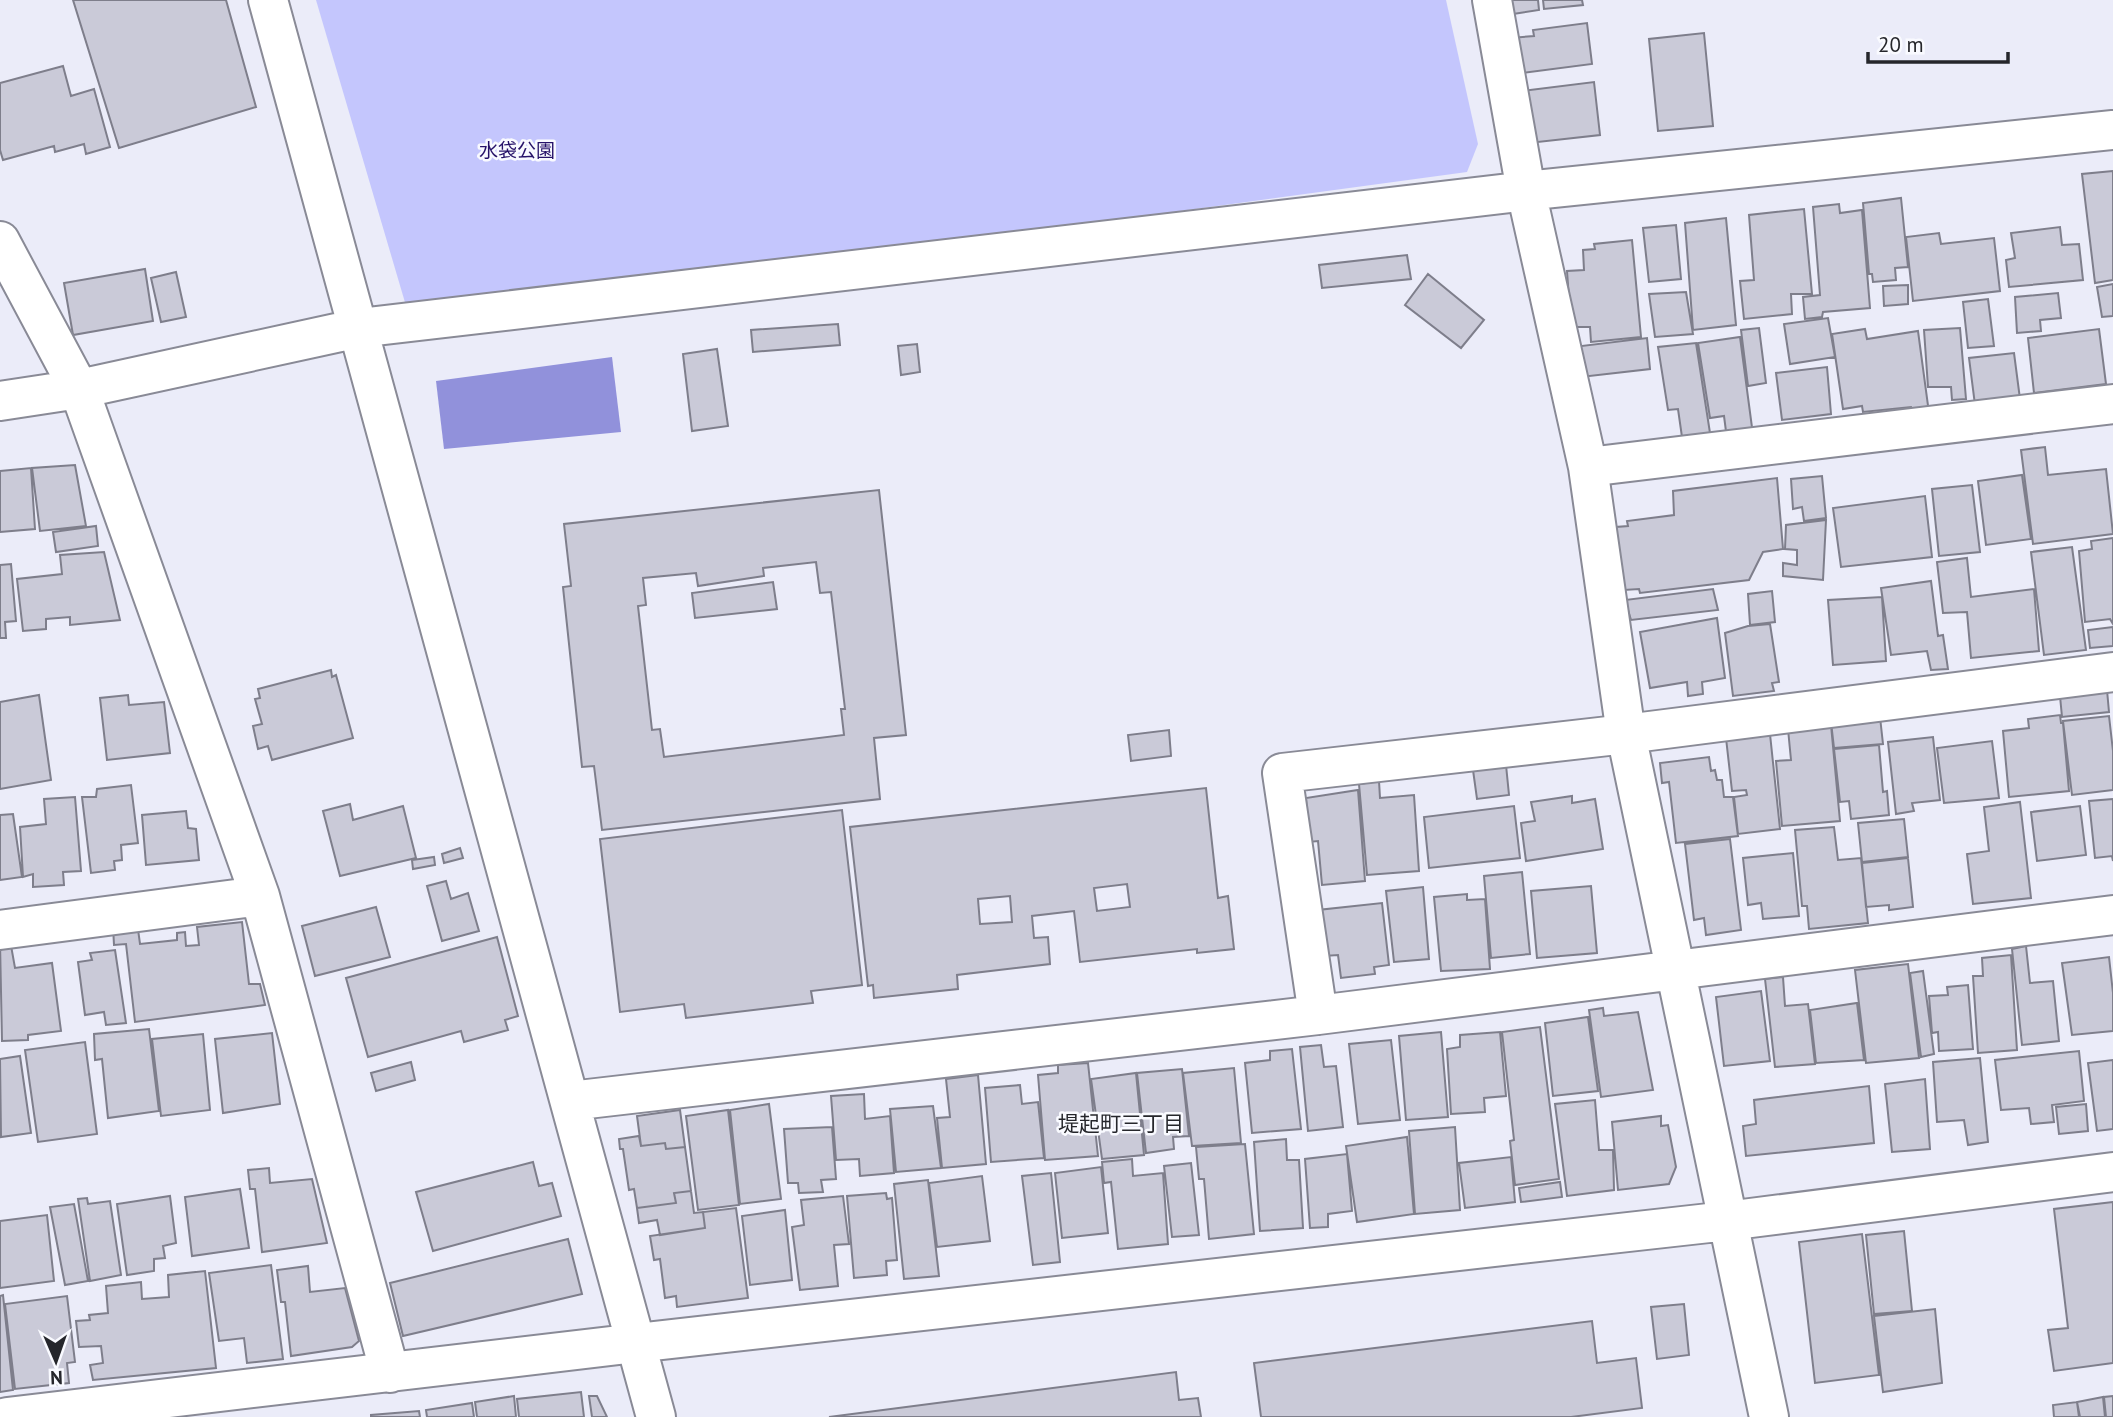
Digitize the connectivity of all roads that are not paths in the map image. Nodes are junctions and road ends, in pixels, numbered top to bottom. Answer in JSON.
{"nodes":[{"id":1,"x":268,"y":0,"type":"edge"},
{"id":2,"x":1492,"y":0,"type":"edge"},
{"id":3,"x":2113,"y":130,"type":"edge"},
{"id":4,"x":1526,"y":191,"type":"junction"},
{"id":5,"x":0,"y":241,"type":"edge"},
{"id":6,"x":359,"y":328,"type":"junction"},
{"id":7,"x":79,"y":389,"type":"junction"},
{"id":8,"x":0,"y":401,"type":"edge"},
{"id":9,"x":2113,"y":404,"type":"edge"},
{"id":10,"x":1588,"y":467,"type":"junction"},
{"id":11,"x":2113,"y":672,"type":"edge"},
{"id":12,"x":1626,"y":734,"type":"junction"},
{"id":13,"x":260,"y":896,"type":"junction"},
{"id":14,"x":2113,"y":915,"type":"edge"},
{"id":15,"x":0,"y":930,"type":"edge"},
{"id":16,"x":1674,"y":971,"type":"junction"},
{"id":17,"x":1318,"y":1015,"type":"junction"},
{"id":18,"x":570,"y":1101,"type":"junction"},
{"id":19,"x":2113,"y":1172,"type":"edge"},
{"id":20,"x":1727,"y":1220,"type":"junction"},
{"id":21,"x":636,"y":1343,"type":"junction"},
{"id":22,"x":390,"y":1373,"type":"junction"},
{"id":23,"x":7,"y":1417,"type":"edge"},
{"id":24,"x":656,"y":1417,"type":"edge"},
{"id":25,"x":1769,"y":1417,"type":"edge"}],
"edges":[{"from":1,"to":6,"type":"street"},
{"from":2,"to":4,"type":"street"},
{"from":3,"to":4,"type":"street"},
{"from":4,"to":6,"type":"street"},
{"from":4,"to":10,"type":"street"},
{"from":5,"to":7,"type":"street"},
{"from":6,"to":7,"type":"street"},
{"from":6,"to":18,"type":"street"},
{"from":7,"to":8,"type":"street"},
{"from":7,"to":13,"type":"street"},
{"from":9,"to":10,"type":"street"},
{"from":10,"to":12,"type":"street"},
{"from":11,"to":12,"type":"street"},
{"from":12,"to":16,"type":"street"},
{"from":12,"to":17,"type":"street"},
{"from":13,"to":15,"type":"street"},
{"from":13,"to":22,"type":"street"},
{"from":14,"to":16,"type":"street"},
{"from":16,"to":17,"type":"street"},
{"from":16,"to":20,"type":"street"},
{"from":17,"to":18,"type":"street"},
{"from":18,"to":21,"type":"street"},
{"from":19,"to":20,"type":"street"},
{"from":20,"to":21,"type":"street"},
{"from":20,"to":25,"type":"street"},
{"from":21,"to":22,"type":"street"},
{"from":21,"to":24,"type":"street"},
{"from":22,"to":23,"type":"street"}]}
